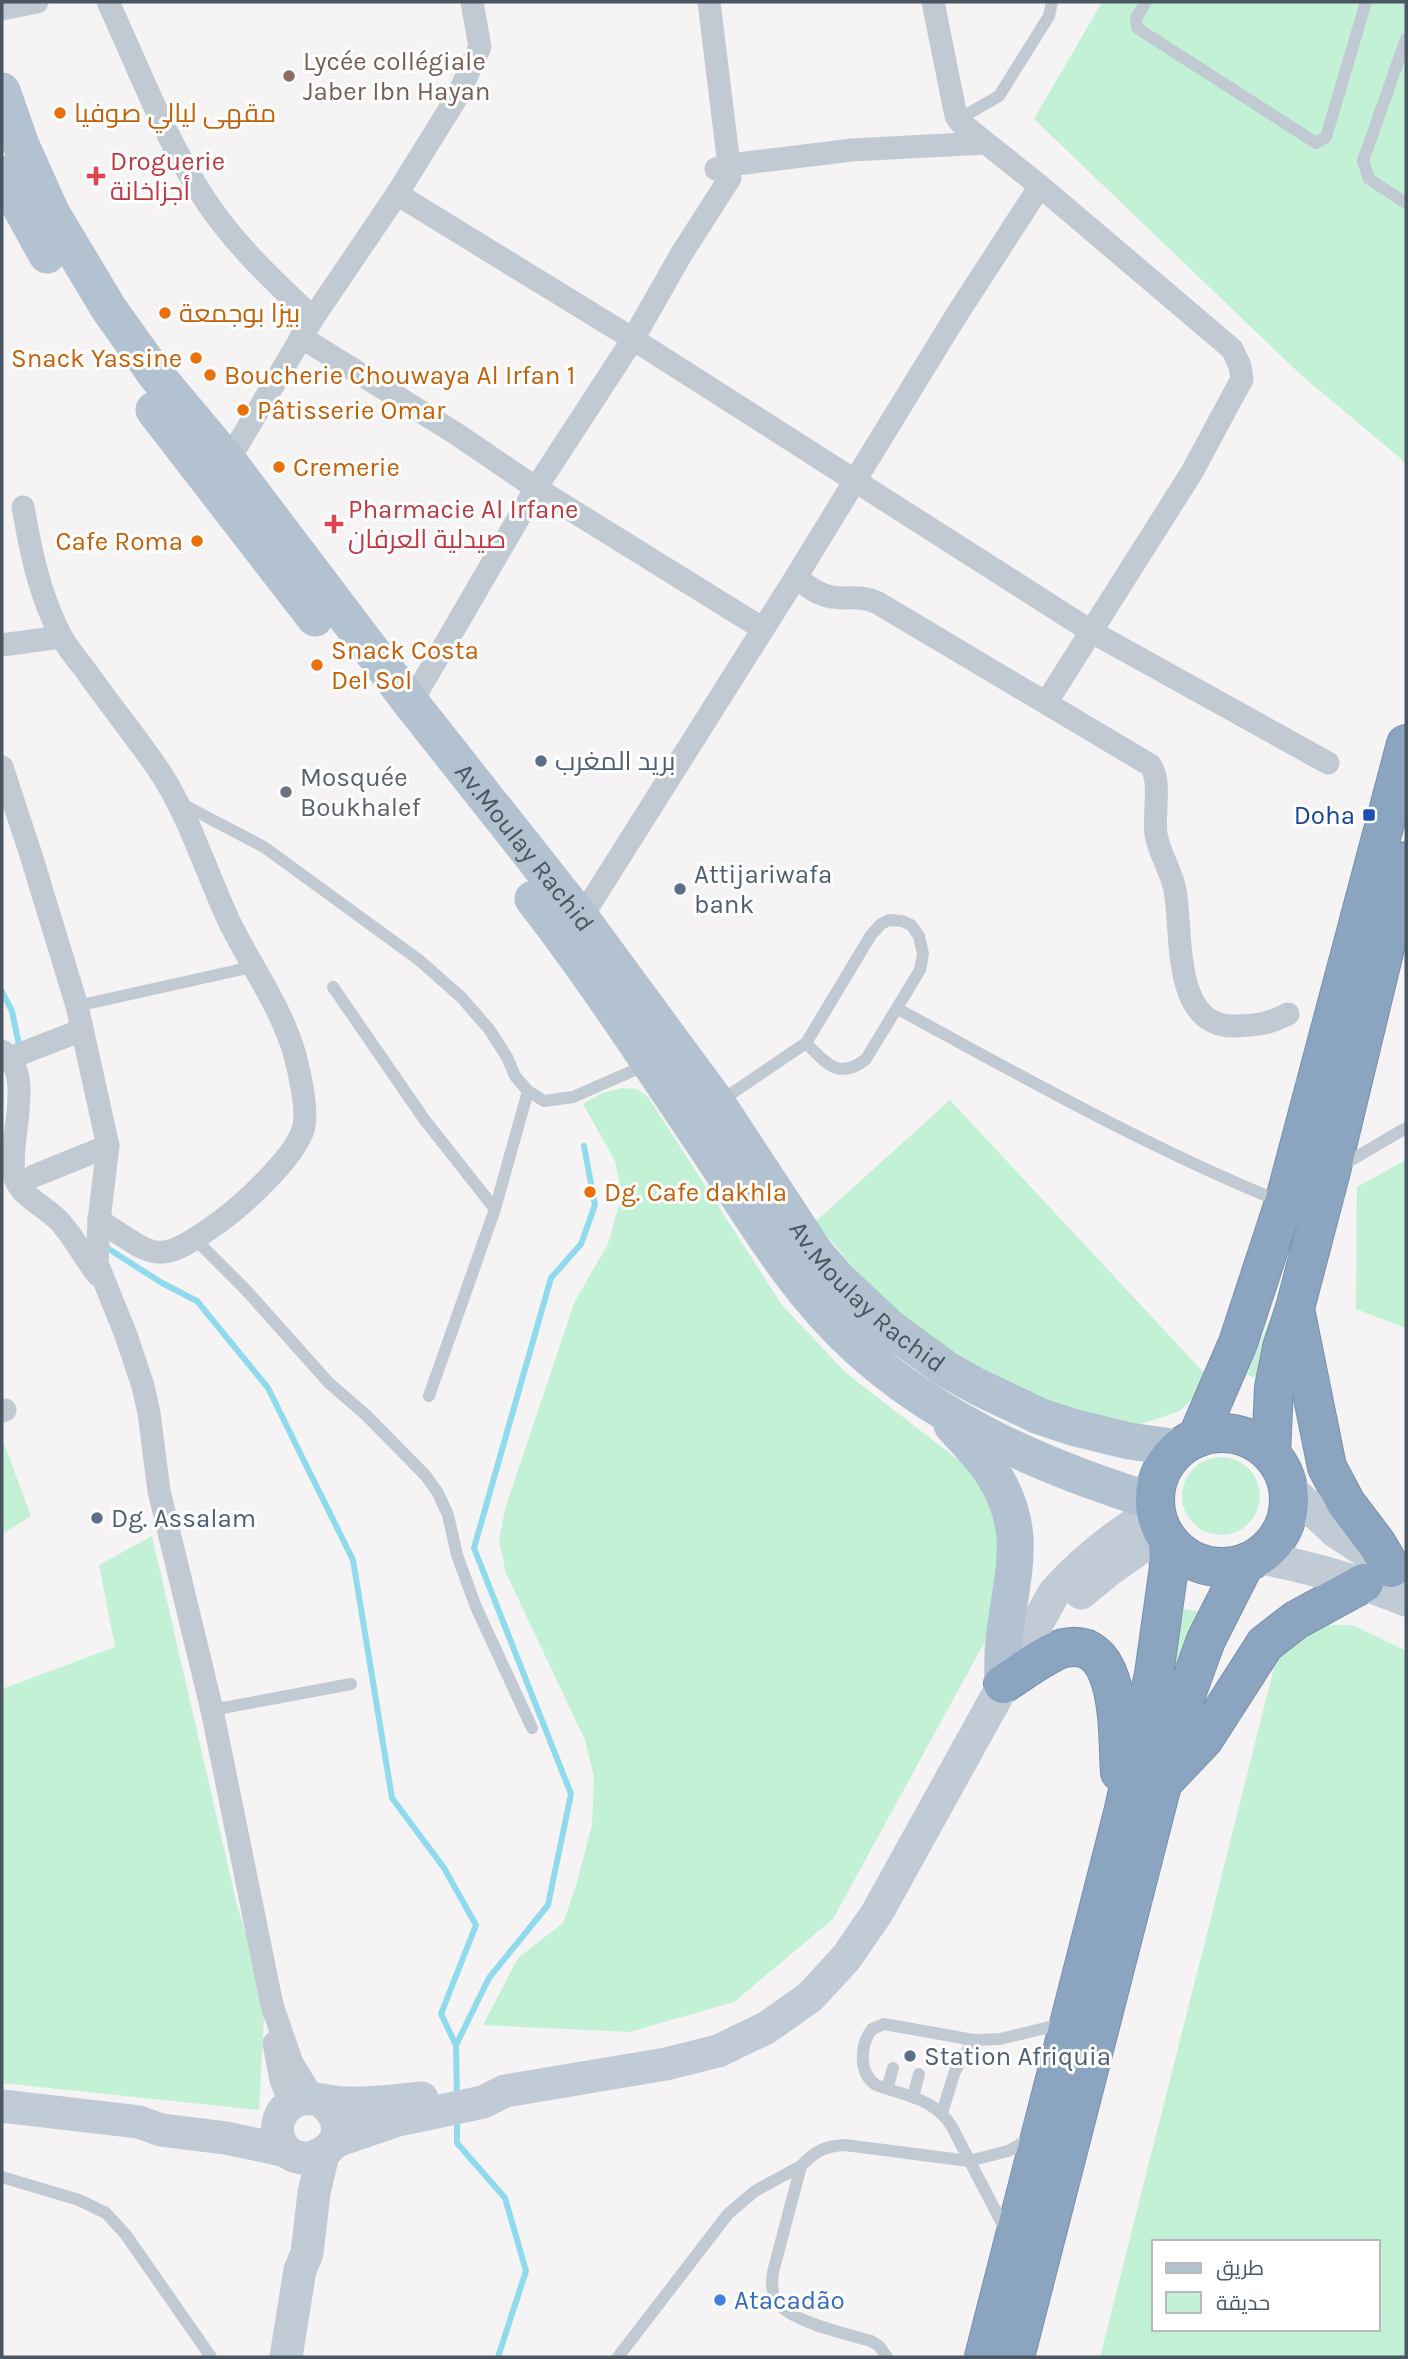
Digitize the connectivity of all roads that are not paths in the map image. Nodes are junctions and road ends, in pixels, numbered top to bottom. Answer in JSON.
{"nodes":[{"id":1,"x":37,"y":2,"type":"edge"},
{"id":2,"x":108,"y":2,"type":"edge"},
{"id":3,"x":472,"y":2,"type":"edge"},
{"id":4,"x":709,"y":2,"type":"edge"},
{"id":5,"x":933,"y":2,"type":"edge"},
{"id":6,"x":1052,"y":2,"type":"edge"},
{"id":7,"x":1146,"y":2,"type":"edge"},
{"id":8,"x":1366,"y":2,"type":"edge"},
{"id":9,"x":2,"y":9,"type":"edge"},
{"id":10,"x":1406,"y":39,"type":"edge"},
{"id":11,"x":2,"y":91,"type":"edge"},
{"id":12,"x":958,"y":119,"type":"junction"},
{"id":13,"x":985,"y":143,"type":"junction"},
{"id":14,"x":725,"y":171,"type":"junction"},
{"id":15,"x":4,"y":184,"type":"edge"},
{"id":16,"x":1040,"y":186,"type":"junction"},
{"id":17,"x":397,"y":194,"type":"junction"},
{"id":18,"x":1406,"y":203,"type":"edge"},
{"id":19,"x":307,"y":328,"type":"junction"},
{"id":20,"x":633,"y":339,"type":"junction"},
{"id":21,"x":228,"y":461,"type":"junction"},
{"id":22,"x":855,"y":481,"type":"junction"},
{"id":23,"x":537,"y":488,"type":"junction"},
{"id":24,"x":23,"y":507,"type":"dead end"},
{"id":25,"x":796,"y":578,"type":"junction"},
{"id":26,"x":763,"y":629,"type":"junction"},
{"id":27,"x":1092,"y":632,"type":"junction"},
{"id":28,"x":61,"y":637,"type":"junction"},
{"id":29,"x":2,"y":645,"type":"edge"},
{"id":30,"x":411,"y":703,"type":"junction"},
{"id":31,"x":1046,"y":703,"type":"junction"},
{"id":32,"x":1406,"y":744,"type":"edge"},
{"id":33,"x":1328,"y":763,"type":"dead end"},
{"id":34,"x":2,"y":767,"type":"edge"},
{"id":35,"x":176,"y":801,"type":"junction"},
{"id":36,"x":1406,"y":861,"type":"edge"},
{"id":37,"x":571,"y":927,"type":"junction"},
{"id":38,"x":252,"y":967,"type":"junction"},
{"id":39,"x":333,"y":987,"type":"dead end"},
{"id":40,"x":76,"y":1006,"type":"junction"},
{"id":41,"x":898,"y":1009,"type":"junction"},
{"id":42,"x":1288,"y":1014,"type":"dead end"},
{"id":43,"x":82,"y":1030,"type":"junction"},
{"id":44,"x":806,"y":1043,"type":"junction"},
{"id":45,"x":4,"y":1057,"type":"edge"},
{"id":46,"x":650,"y":1063,"type":"junction"},
{"id":47,"x":528,"y":1091,"type":"junction"},
{"id":48,"x":717,"y":1103,"type":"junction"},
{"id":49,"x":1406,"y":1128,"type":"edge"},
{"id":50,"x":108,"y":1146,"type":"junction"},
{"id":51,"x":1331,"y":1171,"type":"junction"},
{"id":52,"x":34,"y":1176,"type":"dead end"},
{"id":53,"x":1284,"y":1203,"type":"junction"},
{"id":54,"x":495,"y":1209,"type":"junction"},
{"id":55,"x":98,"y":1223,"type":"junction"},
{"id":56,"x":195,"y":1239,"type":"junction"},
{"id":57,"x":105,"y":1283,"type":"junction"},
{"id":58,"x":1295,"y":1308,"type":"junction"},
{"id":59,"x":429,"y":1396,"type":"dead end"},
{"id":60,"x":932,"y":1403,"type":"junction"},
{"id":61,"x":1188,"y":1443,"type":"junction"},
{"id":62,"x":1270,"y":1452,"type":"junction"},
{"id":63,"x":1289,"y":1488,"type":"junction"},
{"id":64,"x":1161,"y":1521,"type":"junction"},
{"id":65,"x":1251,"y":1560,"type":"junction"},
{"id":66,"x":1392,"y":1582,"type":"edge"},
{"id":67,"x":351,"y":1684,"type":"dead end"},
{"id":68,"x":1003,"y":1684,"type":"junction"},
{"id":69,"x":212,"y":1710,"type":"junction"},
{"id":70,"x":532,"y":1728,"type":"dead end"},
{"id":71,"x":1164,"y":1782,"type":"junction"},
{"id":72,"x":1123,"y":1813,"type":"junction"},
{"id":73,"x":1069,"y":2023,"type":"junction"},
{"id":74,"x":974,"y":2040,"type":"junction"},
{"id":75,"x":892,"y":2068,"type":"dead end"},
{"id":76,"x":919,"y":2074,"type":"dead end"},
{"id":77,"x":887,"y":2089,"type":"junction"},
{"id":78,"x":913,"y":2097,"type":"junction"},
{"id":79,"x":302,"y":2104,"type":"junction"},
{"id":80,"x":2,"y":2106,"type":"edge"},
{"id":81,"x":425,"y":2106,"type":"junction"},
{"id":82,"x":942,"y":2113,"type":"junction"},
{"id":83,"x":139,"y":2122,"type":"junction"},
{"id":84,"x":1041,"y":2132,"type":"junction"},
{"id":85,"x":329,"y":2148,"type":"junction"},
{"id":86,"x":288,"y":2152,"type":"junction"},
{"id":87,"x":969,"y":2161,"type":"junction"},
{"id":88,"x":801,"y":2166,"type":"junction"},
{"id":89,"x":2,"y":2177,"type":"edge"},
{"id":90,"x":1013,"y":2244,"type":"junction"},
{"id":91,"x":300,"y":2270,"type":"junction"},
{"id":92,"x":211,"y":2357,"type":"edge"},
{"id":93,"x":286,"y":2357,"type":"edge"},
{"id":94,"x":618,"y":2357,"type":"edge"},
{"id":95,"x":887,"y":2357,"type":"edge"},
{"id":96,"x":984,"y":2357,"type":"edge"},
{"id":97,"x":1016,"y":2357,"type":"edge"}],
"edges":[{"from":1,"to":9,"type":"street"},
{"from":2,"to":19,"type":"street"},
{"from":3,"to":17,"type":"street"},
{"from":4,"to":14,"type":"street"},
{"from":5,"to":12,"type":"street"},
{"from":6,"to":12,"type":"lane"},
{"from":7,"to":8,"type":"lane"},
{"from":10,"to":18,"type":"lane"},
{"from":11,"to":21,"type":"main road","name":"Av.Moulay Rachid"},
{"from":12,"to":13,"type":"street"},
{"from":13,"to":14,"type":"street"},
{"from":13,"to":16,"type":"street"},
{"from":14,"to":20,"type":"street"},
{"from":15,"to":37,"type":"main road","name":"Av.Moulay Rachid"},
{"from":16,"to":22,"type":"street"},
{"from":16,"to":27,"type":"street"},
{"from":17,"to":19,"type":"street"},
{"from":17,"to":20,"type":"street"},
{"from":19,"to":21,"type":"street"},
{"from":19,"to":23,"type":"street"},
{"from":20,"to":22,"type":"street"},
{"from":20,"to":23,"type":"street"},
{"from":21,"to":30,"type":"main road","name":"Av.Moulay Rachid"},
{"from":22,"to":25,"type":"street"},
{"from":22,"to":27,"type":"street"},
{"from":23,"to":26,"type":"street"},
{"from":23,"to":30,"type":"street"},
{"from":24,"to":28,"type":"street"},
{"from":25,"to":26,"type":"street"},
{"from":25,"to":31,"type":"street"},
{"from":26,"to":37,"type":"street"},
{"from":27,"to":31,"type":"street"},
{"from":27,"to":33,"type":"street"},
{"from":28,"to":29,"type":"street"},
{"from":28,"to":35,"type":"street"},
{"from":30,"to":37,"type":"main road","name":"Av.Moulay Rachid"},
{"from":31,"to":42,"type":"street"},
{"from":32,"to":53,"type":"highway"},
{"from":34,"to":40,"type":"street"},
{"from":35,"to":38,"type":"street"},
{"from":35,"to":47,"type":"lane"},
{"from":36,"to":51,"type":"highway"},
{"from":37,"to":46,"type":"main road","name":"Av.Moulay Rachid"},
{"from":37,"to":48,"type":"main road","name":"Av.Moulay Rachid"},
{"from":38,"to":40,"type":"lane"},
{"from":38,"to":56,"type":"street"},
{"from":39,"to":54,"type":"lane"},
{"from":40,"to":43,"type":"street"},
{"from":41,"to":44,"type":"lane"},
{"from":41,"to":44,"type":"lane"},
{"from":41,"to":53,"type":"lane"},
{"from":43,"to":45,"type":"street"},
{"from":43,"to":50,"type":"street"},
{"from":44,"to":48,"type":"lane"},
{"from":45,"to":57,"type":"street"},
{"from":46,"to":47,"type":"lane"},
{"from":46,"to":60,"type":"main road","name":"Av.Moulay Rachid"},
{"from":47,"to":54,"type":"lane"},
{"from":48,"to":61,"type":"main road","name":"Av.Moulay Rachid"},
{"from":49,"to":51,"type":"lane"},
{"from":50,"to":52,"type":"street"},
{"from":50,"to":55,"type":"street"},
{"from":51,"to":58,"type":"highway"},
{"from":53,"to":61,"type":"highway"},
{"from":54,"to":59,"type":"lane"},
{"from":55,"to":56,"type":"street"},
{"from":55,"to":57,"type":"street"},
{"from":56,"to":70,"type":"lane"},
{"from":57,"to":69,"type":"street"},
{"from":58,"to":62,"type":"highway"},
{"from":58,"to":66,"type":"highway"},
{"from":60,"to":64,"type":"main road","name":"Av.Moulay Rachid"},
{"from":60,"to":68,"type":"main road"},
{"from":61,"to":62,"type":"highway"},
{"from":61,"to":64,"type":"highway"},
{"from":62,"to":63,"type":"highway"},
{"from":63,"to":65,"type":"highway"},
{"from":63,"to":66,"type":"street"},
{"from":64,"to":65,"type":"highway"},
{"from":64,"to":68,"type":"street"},
{"from":64,"to":72,"type":"highway"},
{"from":65,"to":66,"type":"street"},
{"from":65,"to":71,"type":"highway"},
{"from":66,"to":71,"type":"highway"},
{"from":67,"to":69,"type":"lane"},
{"from":68,"to":72,"type":"highway"},
{"from":68,"to":81,"type":"street"},
{"from":69,"to":79,"type":"street"},
{"from":71,"to":97,"type":"highway"},
{"from":72,"to":73,"type":"highway"},
{"from":73,"to":74,"type":"lane"},
{"from":73,"to":84,"type":"highway"},
{"from":74,"to":77,"type":"lane"},
{"from":74,"to":82,"type":"lane"},
{"from":75,"to":77,"type":"lane"},
{"from":76,"to":78,"type":"lane"},
{"from":77,"to":78,"type":"lane"},
{"from":78,"to":82,"type":"lane"},
{"from":79,"to":81,"type":"street"},
{"from":79,"to":83,"type":"street"},
{"from":79,"to":85,"type":"street"},
{"from":79,"to":86,"type":"street"},
{"from":80,"to":83,"type":"street"},
{"from":81,"to":85,"type":"street"},
{"from":82,"to":87,"type":"lane"},
{"from":83,"to":86,"type":"street"},
{"from":84,"to":87,"type":"lane"},
{"from":84,"to":90,"type":"highway"},
{"from":85,"to":86,"type":"street"},
{"from":85,"to":91,"type":"street"},
{"from":86,"to":91,"type":"street"},
{"from":87,"to":88,"type":"lane"},
{"from":87,"to":90,"type":"lane"},
{"from":88,"to":94,"type":"lane"},
{"from":88,"to":95,"type":"lane"},
{"from":89,"to":92,"type":"lane"},
{"from":90,"to":96,"type":"highway"},
{"from":91,"to":93,"type":"street"}]}
